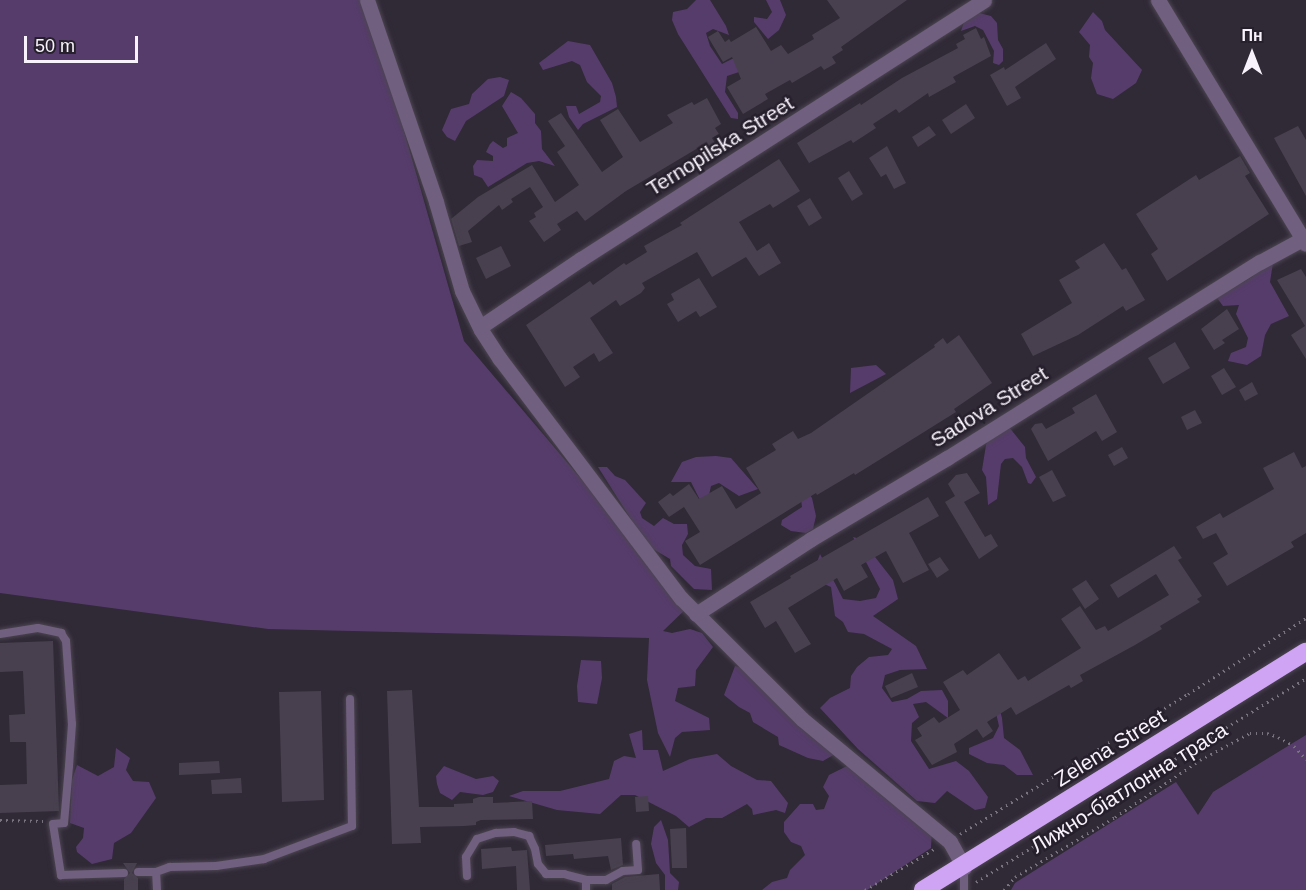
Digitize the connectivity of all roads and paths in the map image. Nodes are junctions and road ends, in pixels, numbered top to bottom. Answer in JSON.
{"nodes":[{"id":1,"x":367,"y":0,"type":"edge"},
{"id":2,"x":984,"y":0,"type":"edge"},
{"id":3,"x":1158,"y":0,"type":"edge"},
{"id":4,"x":1305,"y":240,"type":"edge"},
{"id":5,"x":480,"y":327,"type":"junction"},
{"id":6,"x":696,"y":614,"type":"junction"},
{"id":7,"x":1306,"y":618,"type":"edge"},
{"id":8,"x":0,"y":634,"type":"edge"},
{"id":9,"x":1306,"y":652,"type":"edge"},
{"id":10,"x":1306,"y":678,"type":"edge"},
{"id":11,"x":350,"y":699,"type":"dead end"},
{"id":12,"x":1306,"y":759,"type":"edge"},
{"id":13,"x":0,"y":820,"type":"edge"},
{"id":14,"x":53,"y":824,"type":"junction"},
{"id":15,"x":950,"y":842,"type":"junction"},
{"id":16,"x":636,"y":844,"type":"dead end"},
{"id":17,"x":964,"y":867,"type":"junction"},
{"id":18,"x":138,"y":872,"type":"dead end"},
{"id":19,"x":156,"y":872,"type":"junction"},
{"id":20,"x":124,"y":873,"type":"dead end"},
{"id":21,"x":467,"y":876,"type":"dead end"},
{"id":22,"x":586,"y":880,"type":"junction"},
{"id":23,"x":930,"y":886,"type":"edge"},
{"id":24,"x":157,"y":890,"type":"edge"},
{"id":25,"x":586,"y":890,"type":"edge"},
{"id":26,"x":866,"y":890,"type":"edge"},
{"id":27,"x":964,"y":890,"type":"edge"},
{"id":28,"x":1004,"y":890,"type":"edge"}],
"edges":[{"from":1,"to":5,"type":"street"},
{"from":2,"to":5,"type":"street","name":"Ternopilska Street"},
{"from":3,"to":4,"type":"street"},
{"from":4,"to":6,"type":"street","name":"Sadova Street"},
{"from":5,"to":6,"type":"street"},
{"from":6,"to":15,"type":"street"},
{"from":7,"to":15,"type":"path"},
{"from":8,"to":14,"type":"lane"},
{"from":9,"to":17,"type":"highway","name":"Zelena Street"},
{"from":10,"to":27,"type":"path"},
{"from":11,"to":19,"type":"lane"},
{"from":12,"to":28,"type":"path","name":"Лижно-біатлонна траса"},
{"from":13,"to":14,"type":"path"},
{"from":14,"to":20,"type":"lane"},
{"from":15,"to":17,"type":"street"},
{"from":15,"to":26,"type":"path"},
{"from":16,"to":22,"type":"lane"},
{"from":17,"to":23,"type":"highway","name":"Zelena Street"},
{"from":17,"to":27,"type":"lane"},
{"from":18,"to":19,"type":"lane"},
{"from":19,"to":24,"type":"lane"},
{"from":21,"to":22,"type":"lane"},
{"from":22,"to":25,"type":"lane"}]}
